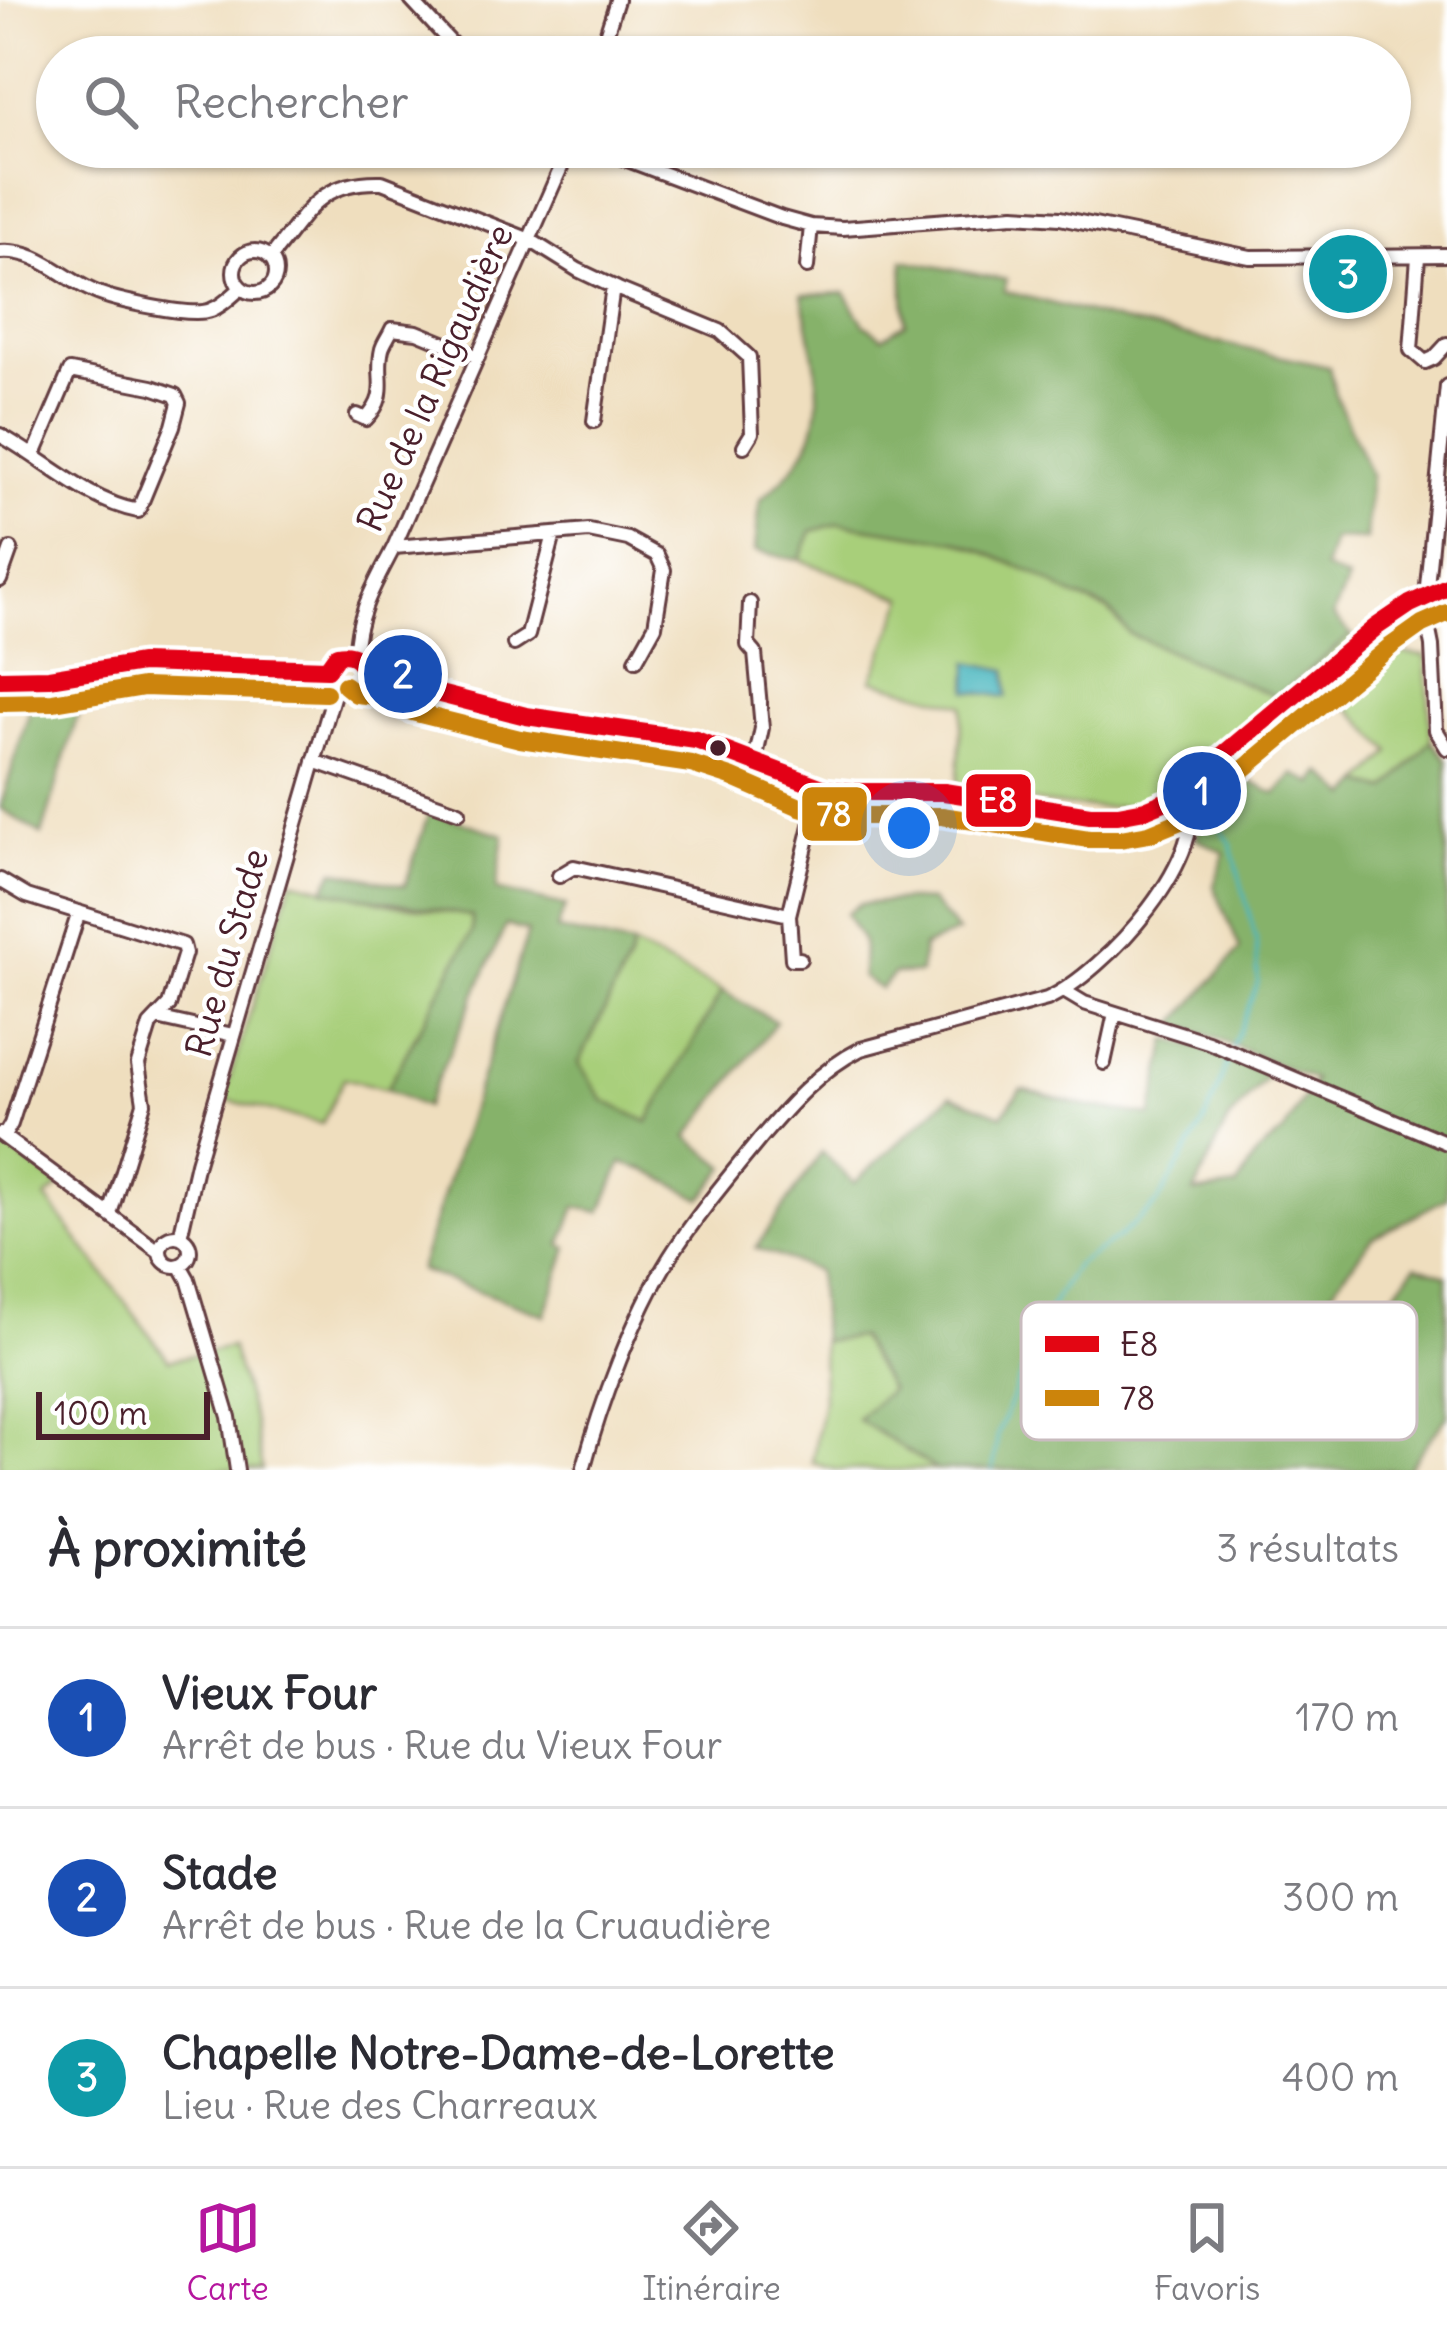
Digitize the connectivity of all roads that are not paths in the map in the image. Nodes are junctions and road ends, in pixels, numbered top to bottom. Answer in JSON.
{"nodes":[{"id":1,"x":411,"y":0,"type":"edge"},
{"id":2,"x":617,"y":0,"type":"edge"},
{"id":3,"x":444,"y":36,"type":"edge"},
{"id":4,"x":606,"y":36,"type":"edge"},
{"id":5,"x":561,"y":168,"type":"edge"},
{"id":6,"x":649,"y":168,"type":"edge"},
{"id":7,"x":811,"y":226,"type":"junction"},
{"id":8,"x":530,"y":240,"type":"junction"},
{"id":9,"x":0,"y":252,"type":"edge"},
{"id":10,"x":1447,"y":255,"type":"edge"},
{"id":11,"x":1418,"y":257,"type":"junction"},
{"id":12,"x":270,"y":258,"type":"junction"},
{"id":13,"x":808,"y":267,"type":"dead end"},
{"id":14,"x":614,"y":287,"type":"junction"},
{"id":15,"x":241,"y":288,"type":"junction"},
{"id":16,"x":1447,"y":344,"type":"edge"},
{"id":17,"x":478,"y":357,"type":"junction"},
{"id":18,"x":1447,"y":386,"type":"edge"},
{"id":19,"x":357,"y":415,"type":"dead end"},
{"id":20,"x":594,"y":421,"type":"dead end"},
{"id":21,"x":0,"y":435,"type":"edge"},
{"id":22,"x":744,"y":446,"type":"dead end"},
{"id":23,"x":34,"y":455,"type":"junction"},
{"id":24,"x":554,"y":534,"type":"junction"},
{"id":25,"x":394,"y":547,"type":"junction"},
{"id":26,"x":11,"y":549,"type":"dead end"},
{"id":27,"x":0,"y":580,"type":"edge"},
{"id":28,"x":1447,"y":586,"type":"edge"},
{"id":29,"x":1424,"y":594,"type":"junction"},
{"id":30,"x":750,"y":603,"type":"dead end"},
{"id":31,"x":356,"y":634,"type":"junction"},
{"id":32,"x":514,"y":644,"type":"dead end"},
{"id":33,"x":636,"y":660,"type":"dead end"},
{"id":34,"x":332,"y":662,"type":"junction"},
{"id":35,"x":360,"y":664,"type":"junction"},
{"id":36,"x":1440,"y":667,"type":"edge"},
{"id":37,"x":0,"y":679,"type":"edge"},
{"id":38,"x":344,"y":688,"type":"junction"},
{"id":39,"x":420,"y":689,"type":"junction"},
{"id":40,"x":1447,"y":748,"type":"edge"},
{"id":41,"x":314,"y":761,"type":"junction"},
{"id":42,"x":755,"y":761,"type":"junction"},
{"id":43,"x":1186,"y":788,"type":"junction"},
{"id":44,"x":820,"y":789,"type":"junction"},
{"id":45,"x":459,"y":812,"type":"dead end"},
{"id":46,"x":560,"y":876,"type":"dead end"},
{"id":47,"x":0,"y":880,"type":"edge"},
{"id":48,"x":79,"y":912,"type":"junction"},
{"id":49,"x":789,"y":915,"type":"junction"},
{"id":50,"x":800,"y":959,"type":"dead end"},
{"id":51,"x":1064,"y":991,"type":"junction"},
{"id":52,"x":1115,"y":1013,"type":"junction"},
{"id":53,"x":157,"y":1018,"type":"junction"},
{"id":54,"x":233,"y":1035,"type":"junction"},
{"id":55,"x":1104,"y":1063,"type":"dead end"},
{"id":56,"x":2,"y":1135,"type":"edge"},
{"id":57,"x":1447,"y":1143,"type":"edge"},
{"id":58,"x":110,"y":1214,"type":"junction"},
{"id":59,"x":180,"y":1237,"type":"junction"},
{"id":60,"x":160,"y":1252,"type":"junction"},
{"id":61,"x":180,"y":1265,"type":"junction"},
{"id":62,"x":237,"y":1470,"type":"edge"},
{"id":63,"x":583,"y":1470,"type":"edge"}],
"edges":[{"from":1,"to":3,"type":"street"},
{"from":2,"to":4,"type":"street"},
{"from":5,"to":8,"type":"street","name":"Rue de la Rigaudière"},
{"from":6,"to":7,"type":"street"},
{"from":7,"to":11,"type":"street"},
{"from":7,"to":13,"type":"street"},
{"from":8,"to":12,"type":"street"},
{"from":8,"to":14,"type":"street"},
{"from":8,"to":17,"type":"street","name":"Rue de la Rigaudière"},
{"from":9,"to":15,"type":"street"},
{"from":10,"to":11,"type":"street"},
{"from":11,"to":16,"type":"street"},
{"from":12,"to":15,"type":"street"},
{"from":12,"to":15,"type":"street"},
{"from":14,"to":20,"type":"street"},
{"from":14,"to":22,"type":"street"},
{"from":17,"to":19,"type":"street"},
{"from":17,"to":25,"type":"street","name":"Rue de la Rigaudière"},
{"from":18,"to":29,"type":"street"},
{"from":21,"to":23,"type":"street"},
{"from":23,"to":23,"type":"street"},
{"from":24,"to":25,"type":"street"},
{"from":24,"to":32,"type":"street"},
{"from":24,"to":33,"type":"street"},
{"from":25,"to":31,"type":"street","name":"Rue de la Rigaudière"},
{"from":26,"to":27,"type":"street"},
{"from":28,"to":29,"type":"main road"},
{"from":29,"to":36,"type":"street"},
{"from":29,"to":43,"type":"main road"},
{"from":30,"to":42,"type":"street"},
{"from":31,"to":34,"type":"street","name":"Rue de la Rigaudière"},
{"from":31,"to":35,"type":"street","name":"Rue de la Rigaudière"},
{"from":34,"to":35,"type":"main road"},
{"from":34,"to":37,"type":"main road"},
{"from":34,"to":38,"type":"main road"},
{"from":35,"to":38,"type":"main road"},
{"from":35,"to":39,"type":"main road"},
{"from":36,"to":40,"type":"street"},
{"from":38,"to":39,"type":"main road"},
{"from":38,"to":41,"type":"street","name":"Rue du Stade"},
{"from":39,"to":42,"type":"main road"},
{"from":41,"to":45,"type":"street"},
{"from":41,"to":54,"type":"street","name":"Rue du Stade"},
{"from":42,"to":44,"type":"main road"},
{"from":43,"to":44,"type":"main road"},
{"from":43,"to":51,"type":"street"},
{"from":44,"to":49,"type":"street"},
{"from":46,"to":49,"type":"street"},
{"from":47,"to":48,"type":"street"},
{"from":48,"to":53,"type":"street"},
{"from":48,"to":56,"type":"street"},
{"from":49,"to":50,"type":"street"},
{"from":51,"to":52,"type":"street"},
{"from":51,"to":63,"type":"street"},
{"from":52,"to":55,"type":"street"},
{"from":52,"to":57,"type":"street"},
{"from":53,"to":54,"type":"street"},
{"from":53,"to":58,"type":"street"},
{"from":54,"to":59,"type":"street","name":"Rue du Stade"},
{"from":56,"to":58,"type":"street"},
{"from":58,"to":60,"type":"street"},
{"from":59,"to":60,"type":"street"},
{"from":59,"to":61,"type":"street"},
{"from":60,"to":61,"type":"street"},
{"from":61,"to":62,"type":"street"}]}
